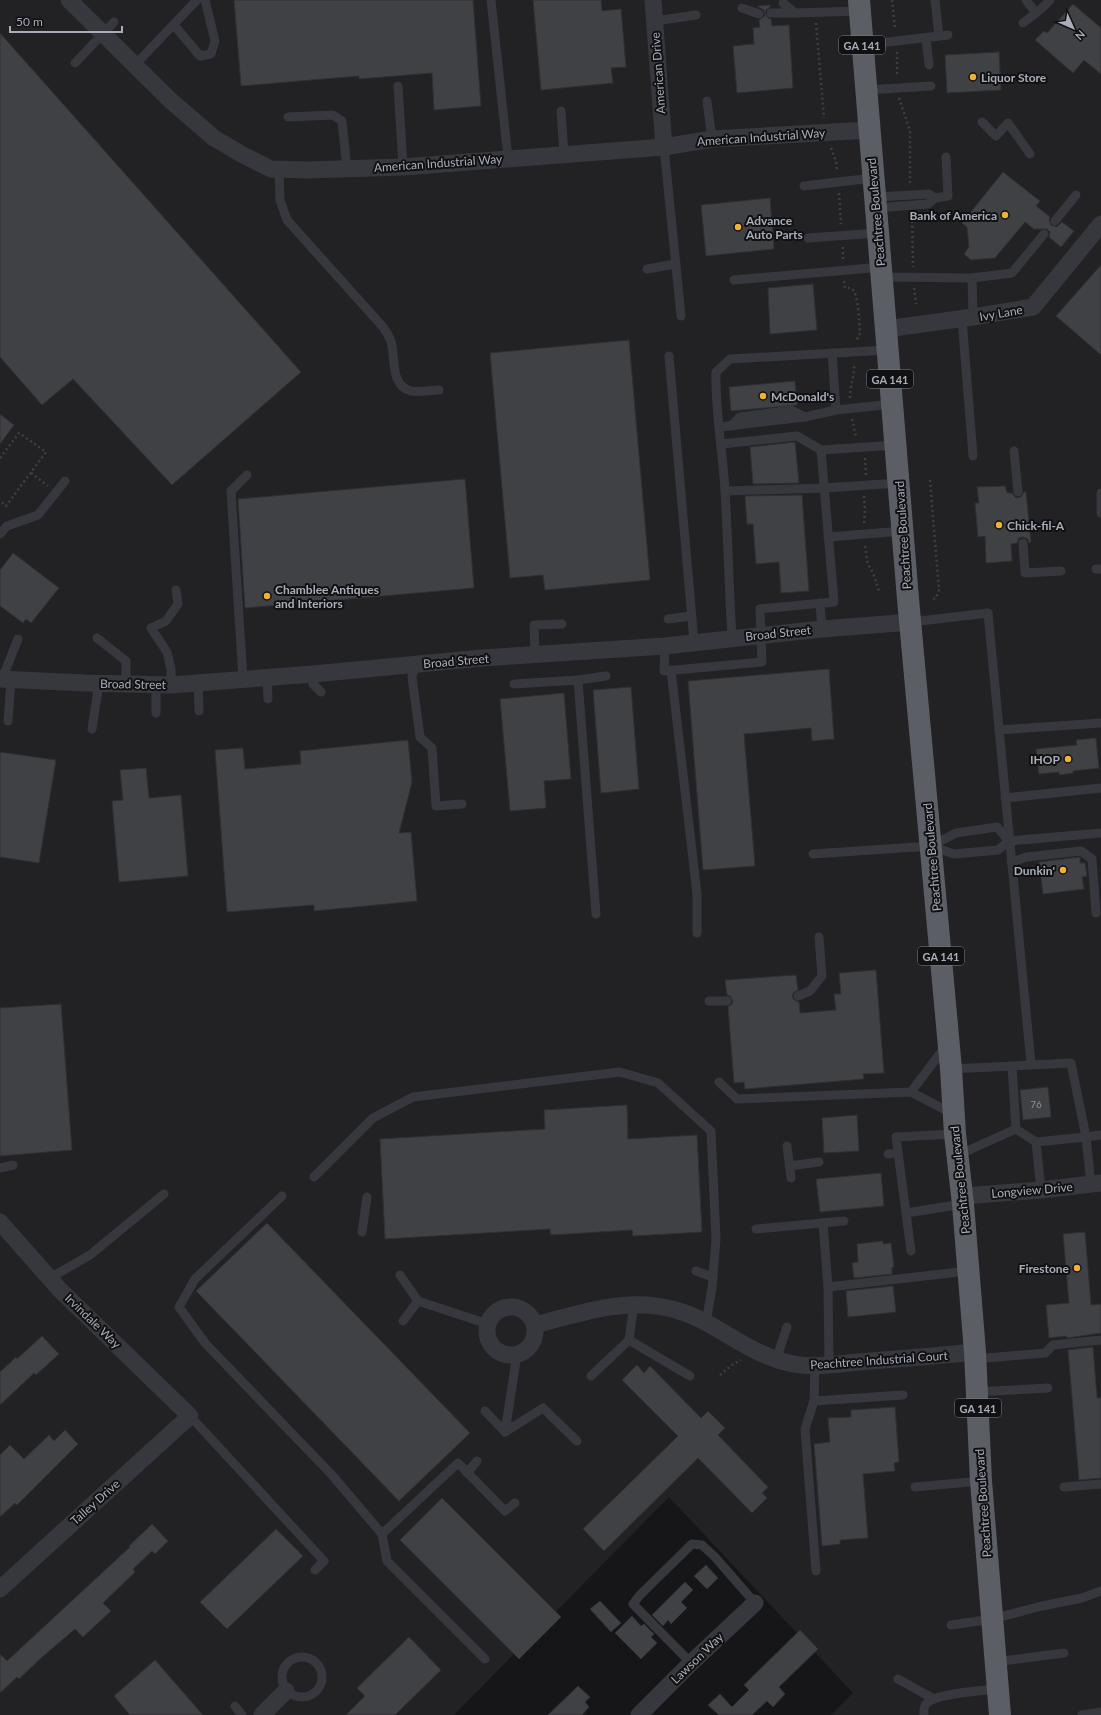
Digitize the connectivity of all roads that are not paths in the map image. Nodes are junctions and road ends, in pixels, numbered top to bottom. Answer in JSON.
{"nodes":[{"id":1,"x":70,"y":0,"type":"edge"},
{"id":2,"x":197,"y":0,"type":"edge"},
{"id":3,"x":205,"y":0,"type":"edge"},
{"id":4,"x":491,"y":0,"type":"edge"},
{"id":5,"x":653,"y":0,"type":"edge"},
{"id":6,"x":935,"y":0,"type":"edge"},
{"id":7,"x":1026,"y":0,"type":"edge"},
{"id":8,"x":1050,"y":0,"type":"edge"},
{"id":9,"x":783,"y":2,"type":"dead end"},
{"id":10,"x":859,"y":5,"type":"edge"},
{"id":11,"x":742,"y":8,"type":"dead end"},
{"id":12,"x":771,"y":13,"type":"dead end"},
{"id":13,"x":795,"y":13,"type":"junction"},
{"id":14,"x":1036,"y":13,"type":"junction"},
{"id":15,"x":759,"y":14,"type":"dead end"},
{"id":16,"x":696,"y":15,"type":"dead end"},
{"id":17,"x":655,"y":21,"type":"junction"},
{"id":18,"x":1023,"y":23,"type":"dead end"},
{"id":19,"x":174,"y":25,"type":"junction"},
{"id":20,"x":109,"y":28,"type":"junction"},
{"id":21,"x":926,"y":38,"type":"junction"},
{"id":22,"x":862,"y":45,"type":"junction"},
{"id":23,"x":75,"y":63,"type":"dead end"},
{"id":24,"x":135,"y":65,"type":"junction"},
{"id":25,"x":929,"y":65,"type":"dead end"},
{"id":26,"x":398,"y":86,"type":"dead end"},
{"id":27,"x":931,"y":86,"type":"dead end"},
{"id":28,"x":866,"y":90,"type":"junction"},
{"id":29,"x":707,"y":101,"type":"dead end"},
{"id":30,"x":561,"y":111,"type":"dead end"},
{"id":31,"x":288,"y":117,"type":"dead end"},
{"id":32,"x":982,"y":122,"type":"dead end"},
{"id":33,"x":869,"y":130,"type":"junction"},
{"id":34,"x":712,"y":139,"type":"junction"},
{"id":35,"x":664,"y":147,"type":"junction"},
{"id":36,"x":564,"y":154,"type":"junction"},
{"id":37,"x":1030,"y":154,"type":"dead end"},
{"id":38,"x":946,"y":157,"type":"dead end"},
{"id":39,"x":508,"y":158,"type":"junction"},
{"id":40,"x":403,"y":167,"type":"junction"},
{"id":41,"x":279,"y":169,"type":"junction"},
{"id":42,"x":347,"y":169,"type":"junction"},
{"id":43,"x":804,"y":186,"type":"dead end"},
{"id":44,"x":875,"y":194,"type":"junction"},
{"id":45,"x":1076,"y":195,"type":"dead end"},
{"id":46,"x":1055,"y":221,"type":"dead end"},
{"id":47,"x":1101,"y":224,"type":"edge"},
{"id":48,"x":878,"y":233,"type":"junction"},
{"id":49,"x":1044,"y":234,"type":"dead end"},
{"id":50,"x":808,"y":238,"type":"dead end"},
{"id":51,"x":676,"y":264,"type":"junction"},
{"id":52,"x":647,"y":269,"type":"dead end"},
{"id":53,"x":882,"y":272,"type":"junction"},
{"id":54,"x":972,"y":278,"type":"junction"},
{"id":55,"x":734,"y":280,"type":"dead end"},
{"id":56,"x":681,"y":316,"type":"dead end"},
{"id":57,"x":967,"y":318,"type":"junction"},
{"id":58,"x":886,"y":328,"type":"junction"},
{"id":59,"x":888,"y":350,"type":"junction"},
{"id":60,"x":832,"y":353,"type":"junction"},
{"id":61,"x":669,"y":356,"type":"dead end"},
{"id":62,"x":439,"y":390,"type":"dead end"},
{"id":63,"x":892,"y":404,"type":"junction"},
{"id":64,"x":836,"y":410,"type":"junction"},
{"id":65,"x":720,"y":427,"type":"junction"},
{"id":66,"x":722,"y":444,"type":"junction"},
{"id":67,"x":896,"y":445,"type":"junction"},
{"id":68,"x":821,"y":450,"type":"junction"},
{"id":69,"x":1014,"y":451,"type":"dead end"},
{"id":70,"x":973,"y":456,"type":"dead end"},
{"id":71,"x":247,"y":475,"type":"dead end"},
{"id":72,"x":65,"y":482,"type":"dead end"},
{"id":73,"x":900,"y":483,"type":"junction"},
{"id":74,"x":824,"y":488,"type":"junction"},
{"id":75,"x":725,"y":491,"type":"junction"},
{"id":76,"x":1018,"y":492,"type":"dead end"},
{"id":77,"x":1101,"y":493,"type":"edge"},
{"id":78,"x":1101,"y":513,"type":"edge"},
{"id":79,"x":904,"y":531,"type":"junction"},
{"id":80,"x":0,"y":534,"type":"edge"},
{"id":81,"x":828,"y":538,"type":"junction"},
{"id":82,"x":1023,"y":543,"type":"dead end"},
{"id":83,"x":1061,"y":571,"type":"dead end"},
{"id":84,"x":176,"y":590,"type":"dead end"},
{"id":85,"x":820,"y":603,"type":"junction"},
{"id":86,"x":691,"y":616,"type":"junction"},
{"id":87,"x":668,"y":619,"type":"dead end"},
{"id":88,"x":911,"y":622,"type":"junction"},
{"id":89,"x":562,"y":624,"type":"dead end"},
{"id":90,"x":822,"y":629,"type":"junction"},
{"id":91,"x":761,"y":635,"type":"junction"},
{"id":92,"x":96,"y":638,"type":"dead end"},
{"id":93,"x":732,"y":638,"type":"junction"},
{"id":94,"x":18,"y":640,"type":"dead end"},
{"id":95,"x":694,"y":642,"type":"junction"},
{"id":96,"x":665,"y":646,"type":"junction"},
{"id":97,"x":535,"y":654,"type":"junction"},
{"id":98,"x":416,"y":664,"type":"junction"},
{"id":99,"x":671,"y":670,"type":"junction"},
{"id":100,"x":313,"y":674,"type":"junction"},
{"id":101,"x":606,"y":676,"type":"dead end"},
{"id":102,"x":267,"y":677,"type":"junction"},
{"id":103,"x":4,"y":679,"type":"edge"},
{"id":104,"x":243,"y":679,"type":"junction"},
{"id":105,"x":578,"y":680,"type":"junction"},
{"id":106,"x":198,"y":682,"type":"junction"},
{"id":107,"x":99,"y":683,"type":"junction"},
{"id":108,"x":126,"y":684,"type":"junction"},
{"id":109,"x":514,"y":684,"type":"dead end"},
{"id":110,"x":164,"y":685,"type":"junction"},
{"id":111,"x":321,"y":692,"type":"dead end"},
{"id":112,"x":268,"y":699,"type":"dead end"},
{"id":113,"x":199,"y":711,"type":"dead end"},
{"id":114,"x":156,"y":713,"type":"dead end"},
{"id":115,"x":8,"y":720,"type":"dead end"},
{"id":116,"x":1101,"y":723,"type":"edge"},
{"id":117,"x":92,"y":729,"type":"dead end"},
{"id":118,"x":999,"y":730,"type":"junction"},
{"id":119,"x":1101,"y":788,"type":"edge"},
{"id":120,"x":1005,"y":798,"type":"junction"},
{"id":121,"x":462,"y":804,"type":"dead end"},
{"id":122,"x":1101,"y":833,"type":"edge"},
{"id":123,"x":1009,"y":840,"type":"junction"},
{"id":124,"x":931,"y":846,"type":"junction"},
{"id":125,"x":813,"y":854,"type":"dead end"},
{"id":126,"x":1011,"y":862,"type":"junction"},
{"id":127,"x":1096,"y":913,"type":"dead end"},
{"id":128,"x":596,"y":914,"type":"dead end"},
{"id":129,"x":697,"y":933,"type":"dead end"},
{"id":130,"x":818,"y":937,"type":"dead end"},
{"id":131,"x":798,"y":996,"type":"dead end"},
{"id":132,"x":709,"y":1001,"type":"dead end"},
{"id":133,"x":727,"y":1001,"type":"dead end"},
{"id":134,"x":949,"y":1041,"type":"junction"},
{"id":135,"x":1031,"y":1064,"type":"junction"},
{"id":136,"x":1012,"y":1066,"type":"junction"},
{"id":137,"x":951,"y":1069,"type":"junction"},
{"id":138,"x":718,"y":1082,"type":"dead end"},
{"id":139,"x":911,"y":1092,"type":"junction"},
{"id":140,"x":955,"y":1124,"type":"junction"},
{"id":141,"x":1016,"y":1129,"type":"junction"},
{"id":142,"x":1101,"y":1135,"type":"edge"},
{"id":143,"x":1086,"y":1136,"type":"junction"},
{"id":144,"x":1036,"y":1142,"type":"junction"},
{"id":145,"x":787,"y":1146,"type":"dead end"},
{"id":146,"x":898,"y":1153,"type":"junction"},
{"id":147,"x":888,"y":1154,"type":"dead end"},
{"id":148,"x":958,"y":1156,"type":"junction"},
{"id":149,"x":819,"y":1162,"type":"dead end"},
{"id":150,"x":13,"y":1165,"type":"dead end"},
{"id":151,"x":789,"y":1166,"type":"junction"},
{"id":152,"x":0,"y":1168,"type":"edge"},
{"id":153,"x":314,"y":1177,"type":"dead end"},
{"id":154,"x":791,"y":1178,"type":"dead end"},
{"id":155,"x":1096,"y":1183,"type":"edge"},
{"id":156,"x":1041,"y":1190,"type":"junction"},
{"id":157,"x":164,"y":1194,"type":"dead end"},
{"id":158,"x":282,"y":1196,"type":"dead end"},
{"id":159,"x":367,"y":1197,"type":"dead end"},
{"id":160,"x":963,"y":1200,"type":"junction"},
{"id":161,"x":906,"y":1213,"type":"junction"},
{"id":162,"x":844,"y":1221,"type":"dead end"},
{"id":163,"x":0,"y":1222,"type":"edge"},
{"id":164,"x":824,"y":1224,"type":"junction"},
{"id":165,"x":756,"y":1229,"type":"dead end"},
{"id":166,"x":362,"y":1232,"type":"dead end"},
{"id":167,"x":911,"y":1251,"type":"dead end"},
{"id":168,"x":696,"y":1271,"type":"dead end"},
{"id":169,"x":968,"y":1271,"type":"junction"},
{"id":170,"x":400,"y":1275,"type":"dead end"},
{"id":171,"x":713,"y":1277,"type":"junction"},
{"id":172,"x":50,"y":1278,"type":"junction"},
{"id":173,"x":828,"y":1287,"type":"junction"},
{"id":174,"x":418,"y":1301,"type":"junction"},
{"id":175,"x":634,"y":1304,"type":"junction"},
{"id":176,"x":403,"y":1321,"type":"dead end"},
{"id":177,"x":706,"y":1322,"type":"junction"},
{"id":178,"x":488,"y":1324,"type":"junction"},
{"id":179,"x":534,"y":1325,"type":"junction"},
{"id":180,"x":787,"y":1327,"type":"dead end"},
{"id":181,"x":629,"y":1340,"type":"junction"},
{"id":182,"x":1101,"y":1340,"type":"edge"},
{"id":183,"x":517,"y":1354,"type":"junction"},
{"id":184,"x":975,"y":1356,"type":"junction"},
{"id":185,"x":776,"y":1360,"type":"junction"},
{"id":186,"x":822,"y":1365,"type":"junction"},
{"id":187,"x":590,"y":1376,"type":"dead end"},
{"id":188,"x":690,"y":1376,"type":"dead end"},
{"id":189,"x":1048,"y":1388,"type":"dead end"},
{"id":190,"x":977,"y":1392,"type":"junction"},
{"id":191,"x":903,"y":1396,"type":"dead end"},
{"id":192,"x":814,"y":1401,"type":"junction"},
{"id":193,"x":486,"y":1410,"type":"dead end"},
{"id":194,"x":190,"y":1416,"type":"junction"},
{"id":195,"x":505,"y":1432,"type":"junction"},
{"id":196,"x":577,"y":1441,"type":"dead end"},
{"id":197,"x":477,"y":1461,"type":"dead end"},
{"id":198,"x":467,"y":1472,"type":"junction"},
{"id":199,"x":981,"y":1480,"type":"junction"},
{"id":200,"x":1101,"y":1484,"type":"edge"},
{"id":201,"x":1064,"y":1487,"type":"dead end"},
{"id":202,"x":915,"y":1488,"type":"dead end"},
{"id":203,"x":515,"y":1503,"type":"dead end"},
{"id":204,"x":382,"y":1534,"type":"junction"},
{"id":205,"x":315,"y":1570,"type":"dead end"},
{"id":206,"x":816,"y":1571,"type":"dead end"},
{"id":207,"x":0,"y":1589,"type":"edge"},
{"id":208,"x":1101,"y":1591,"type":"edge"},
{"id":209,"x":755,"y":1603,"type":"joint"},
{"id":210,"x":992,"y":1619,"type":"junction"},
{"id":211,"x":951,"y":1625,"type":"dead end"},
{"id":212,"x":1064,"y":1653,"type":"dead end"},
{"id":213,"x":485,"y":1659,"type":"dead end"},
{"id":214,"x":995,"y":1662,"type":"junction"},
{"id":215,"x":691,"y":1663,"type":"junction"},
{"id":216,"x":898,"y":1679,"type":"dead end"},
{"id":217,"x":997,"y":1689,"type":"junction"},
{"id":218,"x":286,"y":1691,"type":"junction"},
{"id":219,"x":934,"y":1700,"type":"junction"},
{"id":220,"x":235,"y":1706,"type":"dead end"},
{"id":221,"x":1101,"y":1712,"type":"edge"},
{"id":222,"x":242,"y":1715,"type":"edge"},
{"id":223,"x":262,"y":1715,"type":"edge"},
{"id":224,"x":639,"y":1715,"type":"edge"},
{"id":225,"x":924,"y":1715,"type":"edge"},
{"id":226,"x":1000,"y":1715,"type":"edge"},
{"id":227,"x":1082,"y":1715,"type":"edge"}],
"edges":[{"from":1,"to":20,"type":"street","name":"American Industrial Way"},
{"from":2,"to":19,"type":"lane"},
{"from":3,"to":19,"type":"lane"},
{"from":4,"to":39,"type":"lane"},
{"from":5,"to":17,"type":"street","name":"American Drive"},
{"from":6,"to":21,"type":"lane"},
{"from":7,"to":14,"type":"lane"},
{"from":8,"to":14,"type":"lane"},
{"from":9,"to":13,"type":"lane"},
{"from":10,"to":13,"type":"lane"},
{"from":10,"to":22,"type":"highway","name":"Peachtree Boulevard","number":"GA 141"},
{"from":11,"to":15,"type":"lane"},
{"from":12,"to":13,"type":"lane"},
{"from":14,"to":18,"type":"lane"},
{"from":16,"to":17,"type":"lane"},
{"from":17,"to":35,"type":"street","name":"American Drive"},
{"from":19,"to":24,"type":"lane"},
{"from":20,"to":23,"type":"lane"},
{"from":20,"to":24,"type":"street","name":"American Industrial Way"},
{"from":21,"to":22,"type":"lane"},
{"from":21,"to":25,"type":"lane"},
{"from":22,"to":28,"type":"highway","name":"Peachtree Boulevard","number":"GA 141"},
{"from":24,"to":41,"type":"street","name":"American Industrial Way"},
{"from":26,"to":40,"type":"lane"},
{"from":27,"to":28,"type":"lane"},
{"from":28,"to":33,"type":"highway","name":"Peachtree Boulevard","number":"GA 141"},
{"from":29,"to":34,"type":"lane"},
{"from":30,"to":36,"type":"lane"},
{"from":31,"to":42,"type":"lane"},
{"from":32,"to":37,"type":"lane"},
{"from":33,"to":34,"type":"street","name":"American Industrial Way"},
{"from":33,"to":44,"type":"highway","name":"Peachtree Boulevard","number":"GA 141"},
{"from":34,"to":35,"type":"street","name":"American Industrial Way"},
{"from":35,"to":36,"type":"street","name":"American Industrial Way"},
{"from":35,"to":51,"type":"lane"},
{"from":36,"to":39,"type":"street","name":"American Industrial Way"},
{"from":38,"to":44,"type":"lane"},
{"from":39,"to":40,"type":"street","name":"American Industrial Way"},
{"from":40,"to":42,"type":"street","name":"American Industrial Way"},
{"from":41,"to":42,"type":"street","name":"American Industrial Way"},
{"from":41,"to":62,"type":"lane"},
{"from":43,"to":44,"type":"lane"},
{"from":44,"to":48,"type":"highway","name":"Peachtree Boulevard","number":"GA 141"},
{"from":45,"to":46,"type":"lane"},
{"from":47,"to":57,"type":"street","name":"Ivy Lane"},
{"from":48,"to":50,"type":"lane"},
{"from":48,"to":53,"type":"highway","name":"Peachtree Boulevard","number":"GA 141"},
{"from":49,"to":54,"type":"lane"},
{"from":51,"to":52,"type":"lane"},
{"from":51,"to":56,"type":"lane"},
{"from":53,"to":54,"type":"lane"},
{"from":53,"to":55,"type":"lane"},
{"from":53,"to":58,"type":"highway","name":"Peachtree Boulevard","number":"GA 141"},
{"from":54,"to":57,"type":"lane"},
{"from":57,"to":58,"type":"street","name":"Ivy Lane"},
{"from":57,"to":70,"type":"lane"},
{"from":58,"to":59,"type":"highway","name":"Peachtree Boulevard","number":"GA 141"},
{"from":59,"to":60,"type":"lane"},
{"from":59,"to":63,"type":"highway","name":"Peachtree Boulevard","number":"GA 141"},
{"from":60,"to":64,"type":"lane"},
{"from":60,"to":65,"type":"lane"},
{"from":61,"to":86,"type":"lane"},
{"from":63,"to":64,"type":"lane"},
{"from":63,"to":67,"type":"highway","name":"Peachtree Boulevard","number":"GA 141"},
{"from":64,"to":65,"type":"lane"},
{"from":65,"to":66,"type":"lane"},
{"from":66,"to":68,"type":"lane"},
{"from":66,"to":75,"type":"lane"},
{"from":67,"to":68,"type":"lane"},
{"from":67,"to":73,"type":"highway","name":"Peachtree Boulevard","number":"GA 141"},
{"from":68,"to":74,"type":"lane"},
{"from":69,"to":76,"type":"lane"},
{"from":71,"to":104,"type":"lane"},
{"from":72,"to":80,"type":"lane"},
{"from":73,"to":74,"type":"lane"},
{"from":73,"to":79,"type":"highway","name":"Peachtree Boulevard","number":"GA 141"},
{"from":74,"to":75,"type":"lane"},
{"from":74,"to":81,"type":"lane"},
{"from":75,"to":93,"type":"lane"},
{"from":77,"to":78,"type":"lane"},
{"from":79,"to":81,"type":"lane"},
{"from":79,"to":88,"type":"highway","name":"Peachtree Boulevard","number":"GA 141"},
{"from":81,"to":85,"type":"lane"},
{"from":82,"to":83,"type":"lane"},
{"from":84,"to":110,"type":"lane"},
{"from":85,"to":90,"type":"lane"},
{"from":85,"to":91,"type":"lane"},
{"from":86,"to":87,"type":"lane"},
{"from":86,"to":95,"type":"lane"},
{"from":88,"to":90,"type":"street","name":"Broad Street"},
{"from":88,"to":118,"type":"lane"},
{"from":88,"to":124,"type":"highway","name":"Peachtree Boulevard","number":"GA 141"},
{"from":89,"to":97,"type":"lane"},
{"from":90,"to":91,"type":"street","name":"Broad Street"},
{"from":91,"to":93,"type":"street","name":"Broad Street"},
{"from":91,"to":99,"type":"lane"},
{"from":92,"to":108,"type":"lane"},
{"from":93,"to":95,"type":"street","name":"Broad Street"},
{"from":94,"to":103,"type":"lane"},
{"from":95,"to":96,"type":"street","name":"Broad Street"},
{"from":96,"to":97,"type":"street","name":"Broad Street"},
{"from":96,"to":99,"type":"lane"},
{"from":97,"to":98,"type":"street","name":"Broad Street"},
{"from":98,"to":100,"type":"street","name":"Broad Street"},
{"from":98,"to":121,"type":"lane"},
{"from":99,"to":129,"type":"lane"},
{"from":100,"to":102,"type":"street","name":"Broad Street"},
{"from":100,"to":111,"type":"lane"},
{"from":101,"to":105,"type":"lane"},
{"from":102,"to":104,"type":"street","name":"Broad Street"},
{"from":102,"to":112,"type":"lane"},
{"from":103,"to":107,"type":"street","name":"Broad Street"},
{"from":103,"to":115,"type":"lane"},
{"from":104,"to":106,"type":"street","name":"Broad Street"},
{"from":105,"to":109,"type":"lane"},
{"from":105,"to":128,"type":"lane"},
{"from":106,"to":110,"type":"street","name":"Broad Street"},
{"from":106,"to":113,"type":"lane"},
{"from":107,"to":108,"type":"street","name":"Broad Street"},
{"from":107,"to":117,"type":"lane"},
{"from":108,"to":110,"type":"street","name":"Broad Street"},
{"from":110,"to":114,"type":"lane"},
{"from":116,"to":118,"type":"lane"},
{"from":118,"to":120,"type":"lane"},
{"from":119,"to":120,"type":"lane"},
{"from":120,"to":123,"type":"lane"},
{"from":122,"to":123,"type":"lane"},
{"from":123,"to":124,"type":"lane"},
{"from":123,"to":124,"type":"lane"},
{"from":123,"to":126,"type":"lane"},
{"from":124,"to":125,"type":"lane"},
{"from":124,"to":134,"type":"highway","name":"Peachtree Boulevard","number":"GA 141"},
{"from":126,"to":127,"type":"lane"},
{"from":126,"to":135,"type":"lane"},
{"from":130,"to":131,"type":"lane"},
{"from":132,"to":133,"type":"lane"},
{"from":134,"to":137,"type":"highway","name":"Peachtree Boulevard","number":"GA 141"},
{"from":134,"to":139,"type":"lane"},
{"from":135,"to":136,"type":"lane"},
{"from":135,"to":143,"type":"lane"},
{"from":136,"to":137,"type":"lane"},
{"from":136,"to":141,"type":"lane"},
{"from":137,"to":140,"type":"highway","name":"Peachtree Boulevard","number":"GA 141"},
{"from":138,"to":139,"type":"lane"},
{"from":139,"to":140,"type":"lane"},
{"from":140,"to":146,"type":"lane"},
{"from":140,"to":148,"type":"highway","name":"Peachtree Boulevard","number":"GA 141"},
{"from":141,"to":144,"type":"lane"},
{"from":141,"to":148,"type":"lane"},
{"from":142,"to":143,"type":"lane"},
{"from":143,"to":144,"type":"lane"},
{"from":143,"to":155,"type":"lane"},
{"from":144,"to":156,"type":"lane"},
{"from":145,"to":151,"type":"lane"},
{"from":146,"to":147,"type":"lane"},
{"from":146,"to":161,"type":"lane"},
{"from":148,"to":160,"type":"highway","name":"Peachtree Boulevard","number":"GA 141"},
{"from":149,"to":151,"type":"lane"},
{"from":150,"to":152,"type":"lane"},
{"from":151,"to":154,"type":"lane"},
{"from":153,"to":171,"type":"lane"},
{"from":155,"to":156,"type":"street","name":"Longview Drive"},
{"from":156,"to":160,"type":"street","name":"Longview Drive"},
{"from":157,"to":172,"type":"lane"},
{"from":158,"to":204,"type":"lane"},
{"from":159,"to":166,"type":"lane"},
{"from":160,"to":161,"type":"lane"},
{"from":160,"to":169,"type":"highway","name":"Peachtree Boulevard","number":"GA 141"},
{"from":161,"to":167,"type":"lane"},
{"from":162,"to":164,"type":"lane"},
{"from":163,"to":172,"type":"street","name":"Irvindale Way"},
{"from":164,"to":165,"type":"lane"},
{"from":164,"to":173,"type":"lane"},
{"from":168,"to":171,"type":"lane"},
{"from":169,"to":173,"type":"lane"},
{"from":169,"to":184,"type":"highway","name":"Peachtree Boulevard","number":"GA 141"},
{"from":170,"to":174,"type":"lane"},
{"from":171,"to":177,"type":"lane"},
{"from":172,"to":194,"type":"street","name":"Irvindale Way"},
{"from":173,"to":186,"type":"lane"},
{"from":174,"to":176,"type":"lane"},
{"from":174,"to":178,"type":"lane"},
{"from":175,"to":177,"type":"street","name":"Peachtree Industrial Court"},
{"from":175,"to":179,"type":"street","name":"Peachtree Industrial Court"},
{"from":175,"to":181,"type":"lane"},
{"from":177,"to":185,"type":"street","name":"Peachtree Industrial Court"},
{"from":178,"to":179,"type":"street"},
{"from":178,"to":183,"type":"street"},
{"from":179,"to":183,"type":"street"},
{"from":180,"to":185,"type":"lane"},
{"from":181,"to":187,"type":"lane"},
{"from":181,"to":188,"type":"lane"},
{"from":182,"to":184,"type":"lane"},
{"from":183,"to":195,"type":"lane"},
{"from":184,"to":186,"type":"street","name":"Peachtree Industrial Court"},
{"from":184,"to":190,"type":"highway","name":"Peachtree Boulevard","number":"GA 141"},
{"from":185,"to":186,"type":"street","name":"Peachtree Industrial Court"},
{"from":186,"to":192,"type":"lane"},
{"from":189,"to":190,"type":"lane"},
{"from":190,"to":199,"type":"highway","name":"Peachtree Boulevard","number":"GA 141"},
{"from":191,"to":192,"type":"lane"},
{"from":192,"to":206,"type":"lane"},
{"from":193,"to":195,"type":"lane"},
{"from":194,"to":205,"type":"lane"},
{"from":194,"to":207,"type":"street","name":"Talley Drive"},
{"from":195,"to":196,"type":"lane"},
{"from":197,"to":198,"type":"lane"},
{"from":198,"to":203,"type":"lane"},
{"from":198,"to":204,"type":"lane"},
{"from":199,"to":202,"type":"lane"},
{"from":199,"to":210,"type":"highway","name":"Peachtree Boulevard","number":"GA 141"},
{"from":200,"to":201,"type":"lane"},
{"from":204,"to":213,"type":"lane"},
{"from":208,"to":210,"type":"lane"},
{"from":209,"to":215,"type":"street","name":"Lawson Way"},
{"from":209,"to":215,"type":"lane"},
{"from":210,"to":211,"type":"lane"},
{"from":210,"to":214,"type":"highway","name":"Peachtree Boulevard","number":"GA 141"},
{"from":212,"to":214,"type":"lane"},
{"from":214,"to":217,"type":"highway","name":"Peachtree Boulevard","number":"GA 141"},
{"from":215,"to":224,"type":"street","name":"Lawson Way"},
{"from":216,"to":219,"type":"lane"},
{"from":217,"to":219,"type":"lane"},
{"from":217,"to":226,"type":"highway","name":"Peachtree Boulevard","number":"GA 141"},
{"from":218,"to":218,"type":"lane"},
{"from":218,"to":223,"type":"street"},
{"from":219,"to":225,"type":"lane"},
{"from":220,"to":222,"type":"lane"},
{"from":221,"to":227,"type":"lane"}]}
